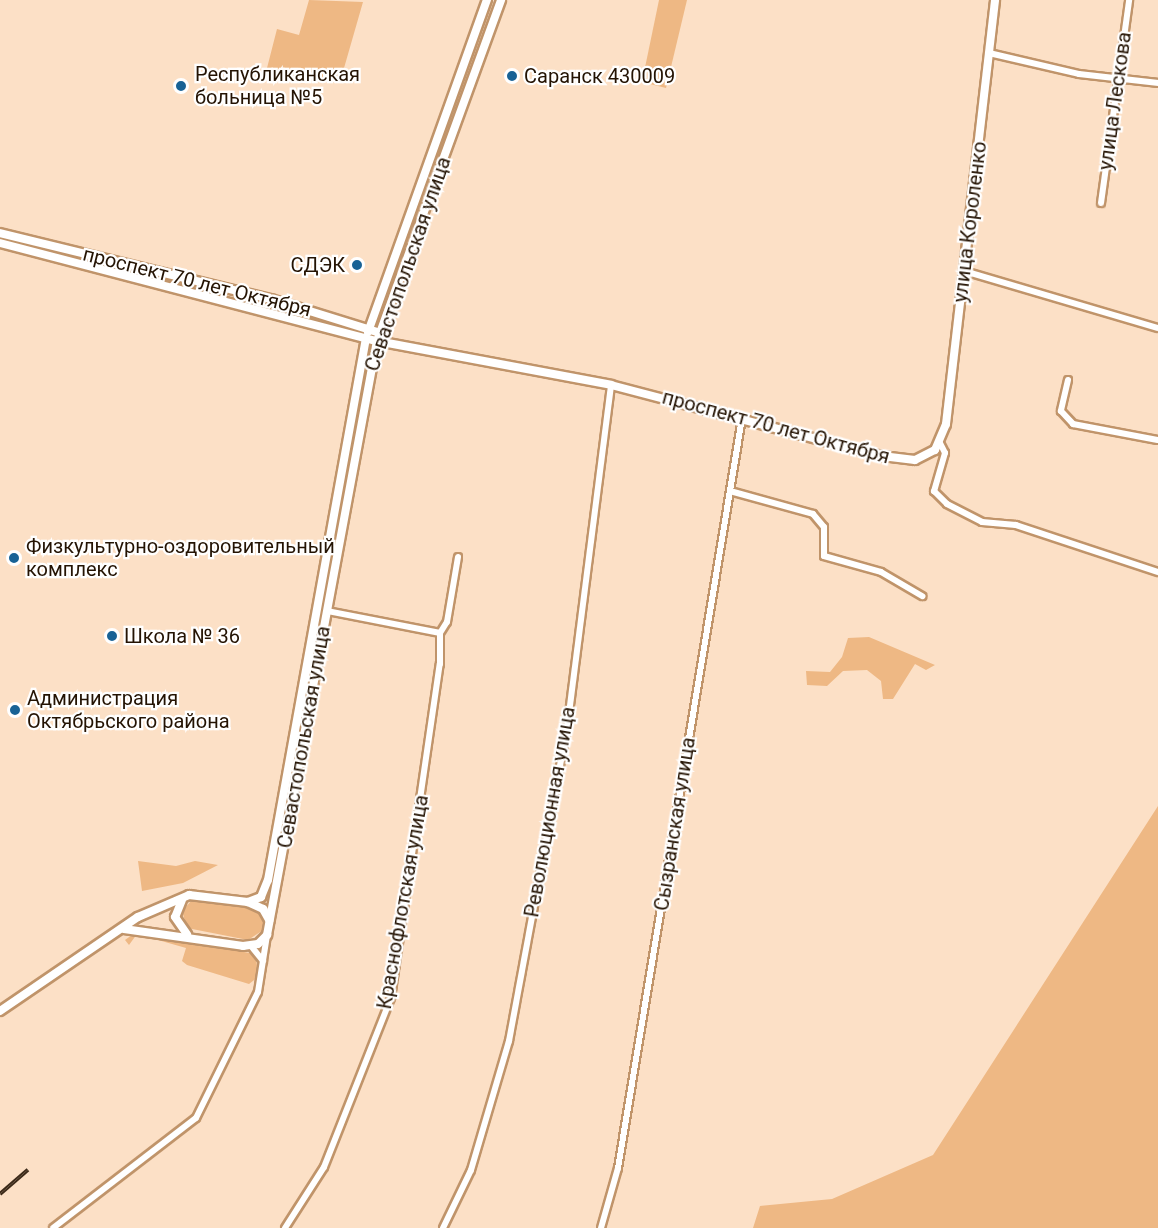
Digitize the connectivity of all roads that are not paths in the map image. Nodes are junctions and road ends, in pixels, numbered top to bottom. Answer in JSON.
{"nodes":[{"id":1,"x":487,"y":0,"type":"edge"},
{"id":2,"x":501,"y":0,"type":"edge"},
{"id":3,"x":995,"y":0,"type":"edge"},
{"id":4,"x":1129,"y":0,"type":"edge"},
{"id":5,"x":989,"y":53,"type":"junction"},
{"id":6,"x":1118,"y":76,"type":"junction"},
{"id":7,"x":1158,"y":83,"type":"edge"},
{"id":8,"x":1101,"y":203,"type":"dead end"},
{"id":9,"x":0,"y":233,"type":"edge"},
{"id":10,"x":0,"y":243,"type":"edge"},
{"id":11,"x":59,"y":248,"type":"junction"},
{"id":12,"x":57,"y":257,"type":"junction"},
{"id":13,"x":140,"y":267,"type":"junction"},
{"id":14,"x":964,"y":271,"type":"junction"},
{"id":15,"x":137,"y":278,"type":"junction"},
{"id":16,"x":215,"y":286,"type":"junction"},
{"id":17,"x":215,"y":297,"type":"junction"},
{"id":18,"x":1158,"y":327,"type":"edge"},
{"id":19,"x":369,"y":329,"type":"junction"},
{"id":20,"x":379,"y":337,"type":"junction"},
{"id":21,"x":366,"y":338,"type":"junction"},
{"id":22,"x":1068,"y":380,"type":"dead end"},
{"id":23,"x":611,"y":385,"type":"junction"},
{"id":24,"x":742,"y":418,"type":"junction"},
{"id":25,"x":1158,"y":440,"type":"edge"},
{"id":26,"x":940,"y":443,"type":"junction"},
{"id":27,"x":344,"y":449,"type":"junction"},
{"id":28,"x":355,"y":451,"type":"junction"},
{"id":29,"x":338,"y":480,"type":"junction"},
{"id":30,"x":350,"y":482,"type":"junction"},
{"id":31,"x":730,"y":490,"type":"junction"},
{"id":32,"x":458,"y":557,"type":"dead end"},
{"id":33,"x":1158,"y":572,"type":"edge"},
{"id":34,"x":922,"y":596,"type":"dead end"},
{"id":35,"x":316,"y":609,"type":"junction"},
{"id":36,"x":327,"y":611,"type":"junction"},
{"id":37,"x":440,"y":633,"type":"junction"},
{"id":38,"x":189,"y":896,"type":"junction"},
{"id":39,"x":248,"y":903,"type":"junction"},
{"id":40,"x":269,"y":924,"type":"junction"},
{"id":41,"x":124,"y":929,"type":"junction"},
{"id":42,"x":267,"y":935,"type":"junction"},
{"id":43,"x":191,"y":936,"type":"junction"},
{"id":44,"x":251,"y":946,"type":"junction"},
{"id":45,"x":264,"y":964,"type":"junction"},
{"id":46,"x":0,"y":1011,"type":"edge"},
{"id":47,"x":53,"y":1228,"type":"edge"},
{"id":48,"x":285,"y":1228,"type":"edge"},
{"id":49,"x":443,"y":1228,"type":"edge"},
{"id":50,"x":601,"y":1228,"type":"edge"}],
"edges":[{"from":1,"to":19,"type":"main road","name":"Севастопольская улица"},
{"from":2,"to":20,"type":"main road","name":"Севастопольская улица"},
{"from":3,"to":5,"type":"street","name":"улица Короленко"},
{"from":4,"to":6,"type":"street","name":"улица Лескова"},
{"from":5,"to":6,"type":"street"},
{"from":5,"to":14,"type":"street","name":"улица Короленко"},
{"from":6,"to":7,"type":"street"},
{"from":6,"to":8,"type":"street","name":"улица Лескова"},
{"from":9,"to":11,"type":"main road","name":"проспект 70 лет Октября"},
{"from":10,"to":12,"type":"main road","name":"проспект 70 лет Октября"},
{"from":11,"to":12,"type":"main road"},
{"from":11,"to":13,"type":"main road","name":"проспект 70 лет Октября"},
{"from":12,"to":15,"type":"main road","name":"проспект 70 лет Октября"},
{"from":13,"to":15,"type":"main road"},
{"from":13,"to":16,"type":"main road","name":"проспект 70 лет Октября"},
{"from":14,"to":18,"type":"street"},
{"from":14,"to":26,"type":"street","name":"улица Короленко"},
{"from":15,"to":17,"type":"main road","name":"проспект 70 лет Октября"},
{"from":16,"to":17,"type":"main road"},
{"from":16,"to":19,"type":"main road","name":"проспект 70 лет Октября"},
{"from":17,"to":21,"type":"main road","name":"проспект 70 лет Октября"},
{"from":19,"to":20,"type":"main road","name":"проспект 70 лет Октября"},
{"from":19,"to":21,"type":"main road","name":"Севастопольская улица"},
{"from":20,"to":21,"type":"main road","name":"проспект 70 лет Октября"},
{"from":20,"to":23,"type":"street","name":"проспект 70 лет Октября"},
{"from":20,"to":28,"type":"street","name":"Севастопольская улица"},
{"from":21,"to":27,"type":"street","name":"Севастопольская улица"},
{"from":22,"to":25,"type":"street"},
{"from":23,"to":24,"type":"street","name":"проспект 70 лет Октября"},
{"from":23,"to":49,"type":"street","name":"Революционная улица"},
{"from":24,"to":26,"type":"street","name":"проспект 70 лет Октября"},
{"from":24,"to":31,"type":"street","name":"Сызранская улица"},
{"from":26,"to":33,"type":"street"},
{"from":27,"to":28,"type":"street"},
{"from":27,"to":29,"type":"street","name":"Севастопольская улица"},
{"from":28,"to":30,"type":"street","name":"Севастопольская улица"},
{"from":29,"to":30,"type":"street"},
{"from":29,"to":35,"type":"street","name":"Севастопольская улица"},
{"from":30,"to":36,"type":"street","name":"Севастопольская улица"},
{"from":31,"to":34,"type":"street"},
{"from":31,"to":50,"type":"street","name":"Сызранская улица"},
{"from":32,"to":37,"type":"street","name":"Краснофлотская улица"},
{"from":35,"to":36,"type":"street"},
{"from":35,"to":39,"type":"street","name":"Севастопольская улица"},
{"from":36,"to":37,"type":"street"},
{"from":36,"to":40,"type":"street","name":"Севастопольская улица"},
{"from":37,"to":48,"type":"street","name":"Краснофлотская улица"},
{"from":38,"to":39,"type":"street"},
{"from":38,"to":41,"type":"street"},
{"from":38,"to":43,"type":"street"},
{"from":39,"to":40,"type":"street"},
{"from":40,"to":42,"type":"street","name":"Севастопольская улица"},
{"from":41,"to":43,"type":"street"},
{"from":41,"to":46,"type":"street"},
{"from":42,"to":44,"type":"street"},
{"from":42,"to":45,"type":"street"},
{"from":43,"to":44,"type":"street"},
{"from":44,"to":45,"type":"street"},
{"from":45,"to":47,"type":"street"}]}
